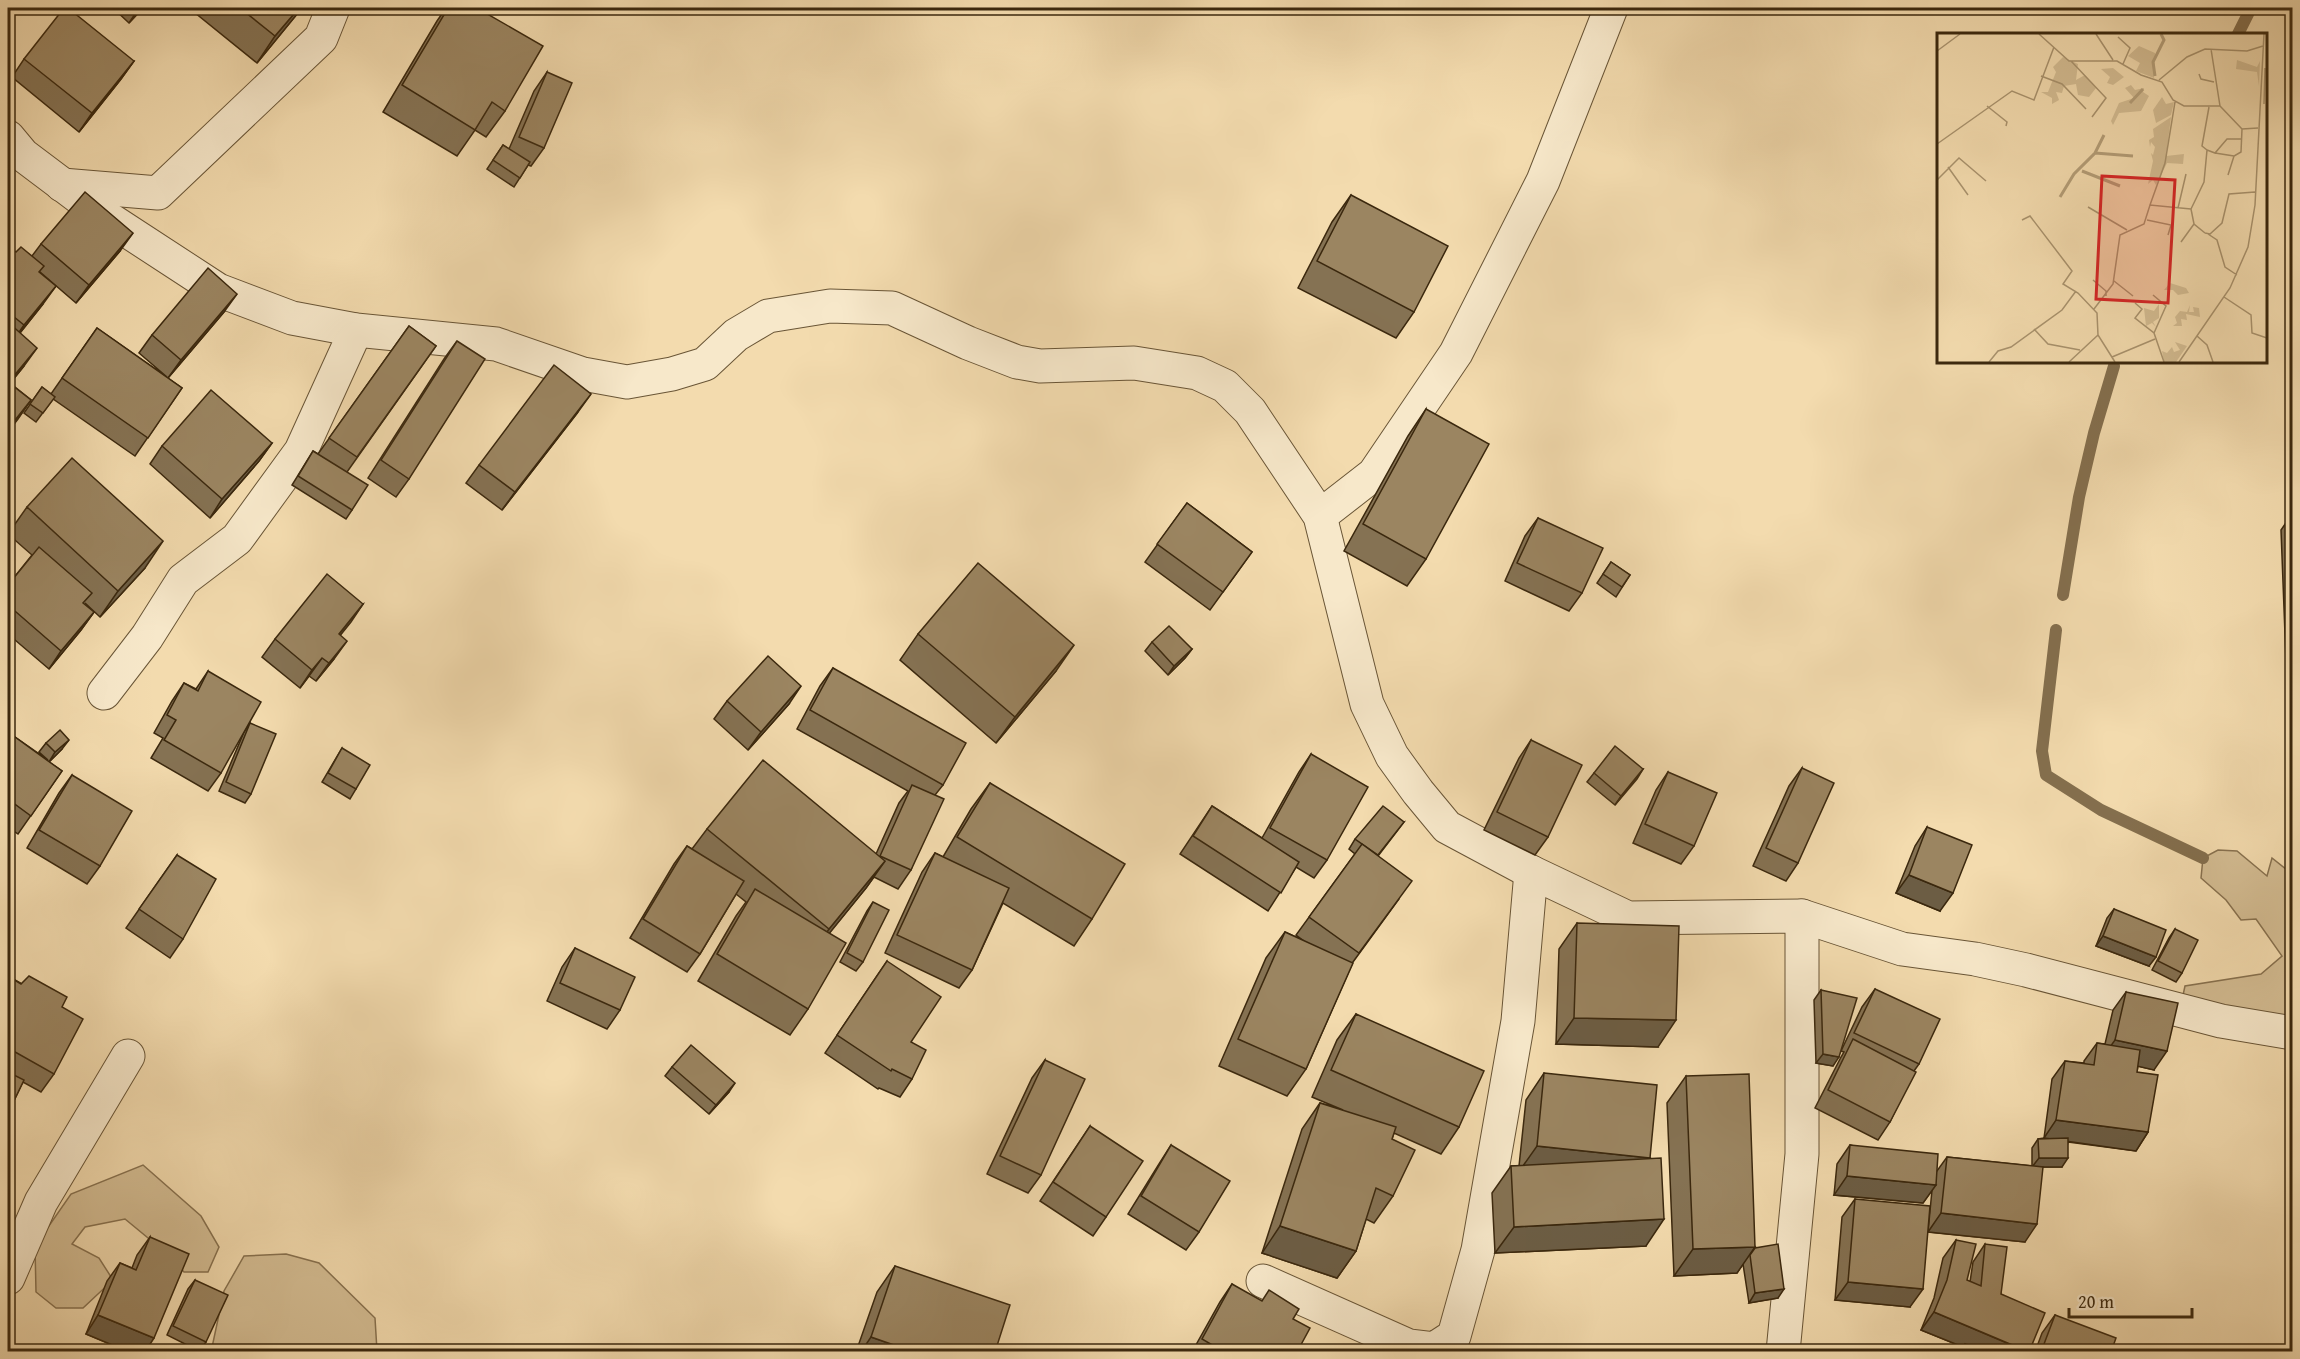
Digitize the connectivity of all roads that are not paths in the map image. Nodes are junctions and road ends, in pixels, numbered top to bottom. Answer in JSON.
{"nodes":[{"id":1,"x":333,"y":8,"type":"edge"},
{"id":2,"x":1611,"y":8,"type":"edge"},
{"id":3,"x":8,"y":137,"type":"edge"},
{"id":4,"x":62,"y":185,"type":"junction"},
{"id":5,"x":356,"y":330,"type":"junction"},
{"id":6,"x":1320,"y":516,"type":"junction"},
{"id":7,"x":104,"y":693,"type":"dead end"},
{"id":8,"x":1531,"y":872,"type":"junction"},
{"id":9,"x":1802,"y":916,"type":"junction"},
{"id":10,"x":2292,"y":1033,"type":"edge"},
{"id":11,"x":128,"y":1056,"type":"dead end"},
{"id":12,"x":8,"y":1278,"type":"edge"},
{"id":13,"x":1263,"y":1281,"type":"dead end"},
{"id":14,"x":1783,"y":1352,"type":"edge"}],
"edges":[{"from":1,"to":4,"type":"street"},
{"from":2,"to":6,"type":"street"},
{"from":3,"to":4,"type":"street"},
{"from":4,"to":5,"type":"street"},
{"from":5,"to":6,"type":"street"},
{"from":5,"to":7,"type":"street"},
{"from":6,"to":8,"type":"street"},
{"from":8,"to":9,"type":"street"},
{"from":8,"to":13,"type":"street"},
{"from":9,"to":10,"type":"street"},
{"from":9,"to":14,"type":"street"},
{"from":11,"to":12,"type":"street"}]}
